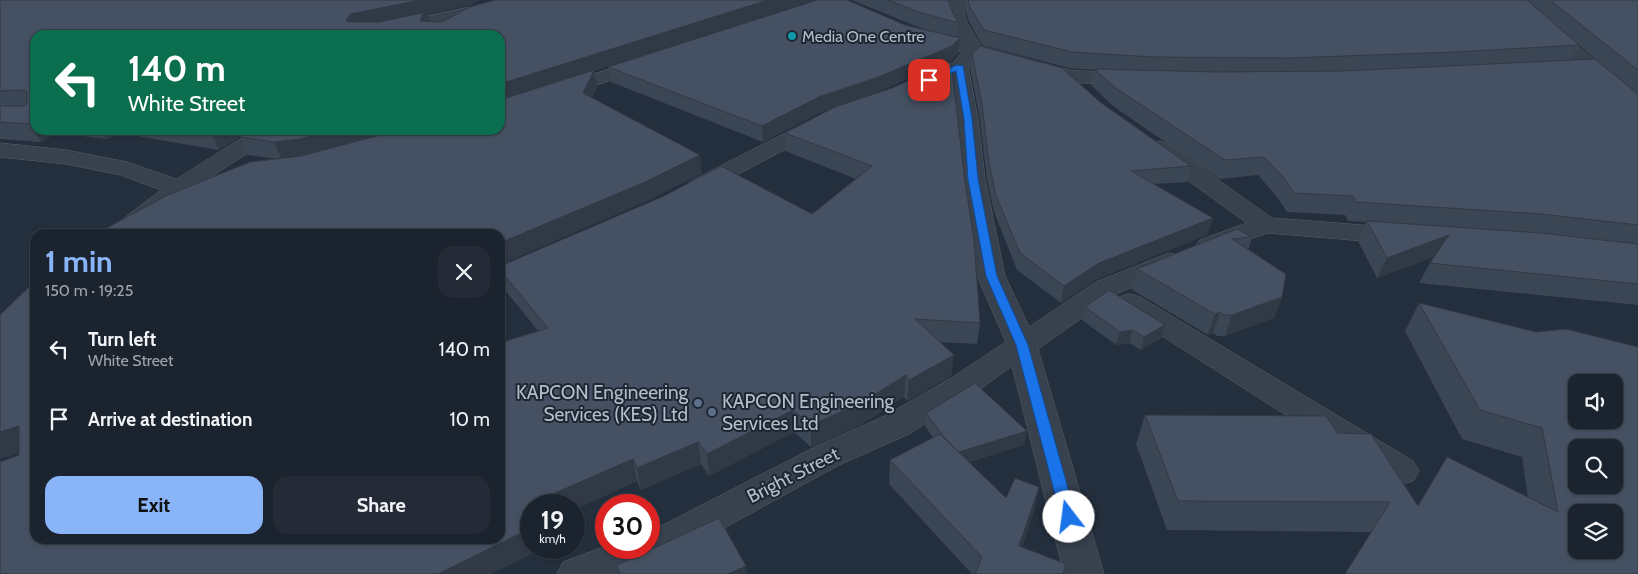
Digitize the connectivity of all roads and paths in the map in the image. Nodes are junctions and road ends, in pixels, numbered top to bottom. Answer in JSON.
{"nodes":[{"id":1,"x":953,"y":0,"type":"edge"},
{"id":2,"x":1513,"y":0,"type":"edge"},
{"id":3,"x":383,"y":30,"type":"edge"},
{"id":4,"x":444,"y":30,"type":"edge"},
{"id":5,"x":911,"y":33,"type":"edge"},
{"id":6,"x":659,"y":58,"type":"edge"},
{"id":7,"x":958,"y":64,"type":"junction"},
{"id":8,"x":1590,"y":67,"type":"junction"},
{"id":9,"x":1562,"y":68,"type":"edge"},
{"id":10,"x":1068,"y":76,"type":"junction"},
{"id":11,"x":1149,"y":81,"type":"edge"},
{"id":12,"x":1092,"y":99,"type":"edge"},
{"id":13,"x":1638,"y":107,"type":"edge"},
{"id":14,"x":505,"y":110,"type":"edge"},
{"id":15,"x":837,"y":116,"type":"edge"},
{"id":16,"x":262,"y":135,"type":"edge"},
{"id":17,"x":1143,"y":138,"type":"edge"},
{"id":18,"x":0,"y":150,"type":"edge"},
{"id":19,"x":234,"y":175,"type":"edge"},
{"id":20,"x":178,"y":188,"type":"junction"},
{"id":21,"x":674,"y":199,"type":"edge"},
{"id":22,"x":1266,"y":225,"type":"junction"},
{"id":23,"x":125,"y":229,"type":"edge"},
{"id":24,"x":1424,"y":237,"type":"edge"},
{"id":25,"x":1106,"y":288,"type":"junction"},
{"id":26,"x":1022,"y":345,"type":"junction"},
{"id":27,"x":1401,"y":471,"type":"dead end"},
{"id":28,"x":660,"y":542,"type":"edge"},
{"id":29,"x":616,"y":559,"type":"edge"},
{"id":30,"x":577,"y":574,"type":"edge"},
{"id":31,"x":1084,"y":574,"type":"edge"}],
"edges":[{"from":1,"to":7,"type":"street"},
{"from":2,"to":8,"type":"street"},
{"from":3,"to":4,"type":"street"},
{"from":5,"to":7,"type":"street"},
{"from":6,"to":14,"type":"street"},
{"from":7,"to":10,"type":"street"},
{"from":7,"to":26,"type":"street"},
{"from":8,"to":9,"type":"street"},
{"from":8,"to":13,"type":"street"},
{"from":10,"to":11,"type":"street"},
{"from":10,"to":12,"type":"street"},
{"from":15,"to":21,"type":"street"},
{"from":16,"to":20,"type":"street"},
{"from":17,"to":22,"type":"street"},
{"from":18,"to":20,"type":"street"},
{"from":19,"to":20,"type":"street"},
{"from":20,"to":23,"type":"street"},
{"from":22,"to":24,"type":"street","name":"Bright Street"},
{"from":22,"to":25,"type":"street","name":"Bright Street"},
{"from":25,"to":26,"type":"street","name":"Bright Street"},
{"from":25,"to":27,"type":"street"},
{"from":26,"to":28,"type":"street","name":"Bright Street"},
{"from":26,"to":31,"type":"street"},
{"from":29,"to":30,"type":"street"}]}
